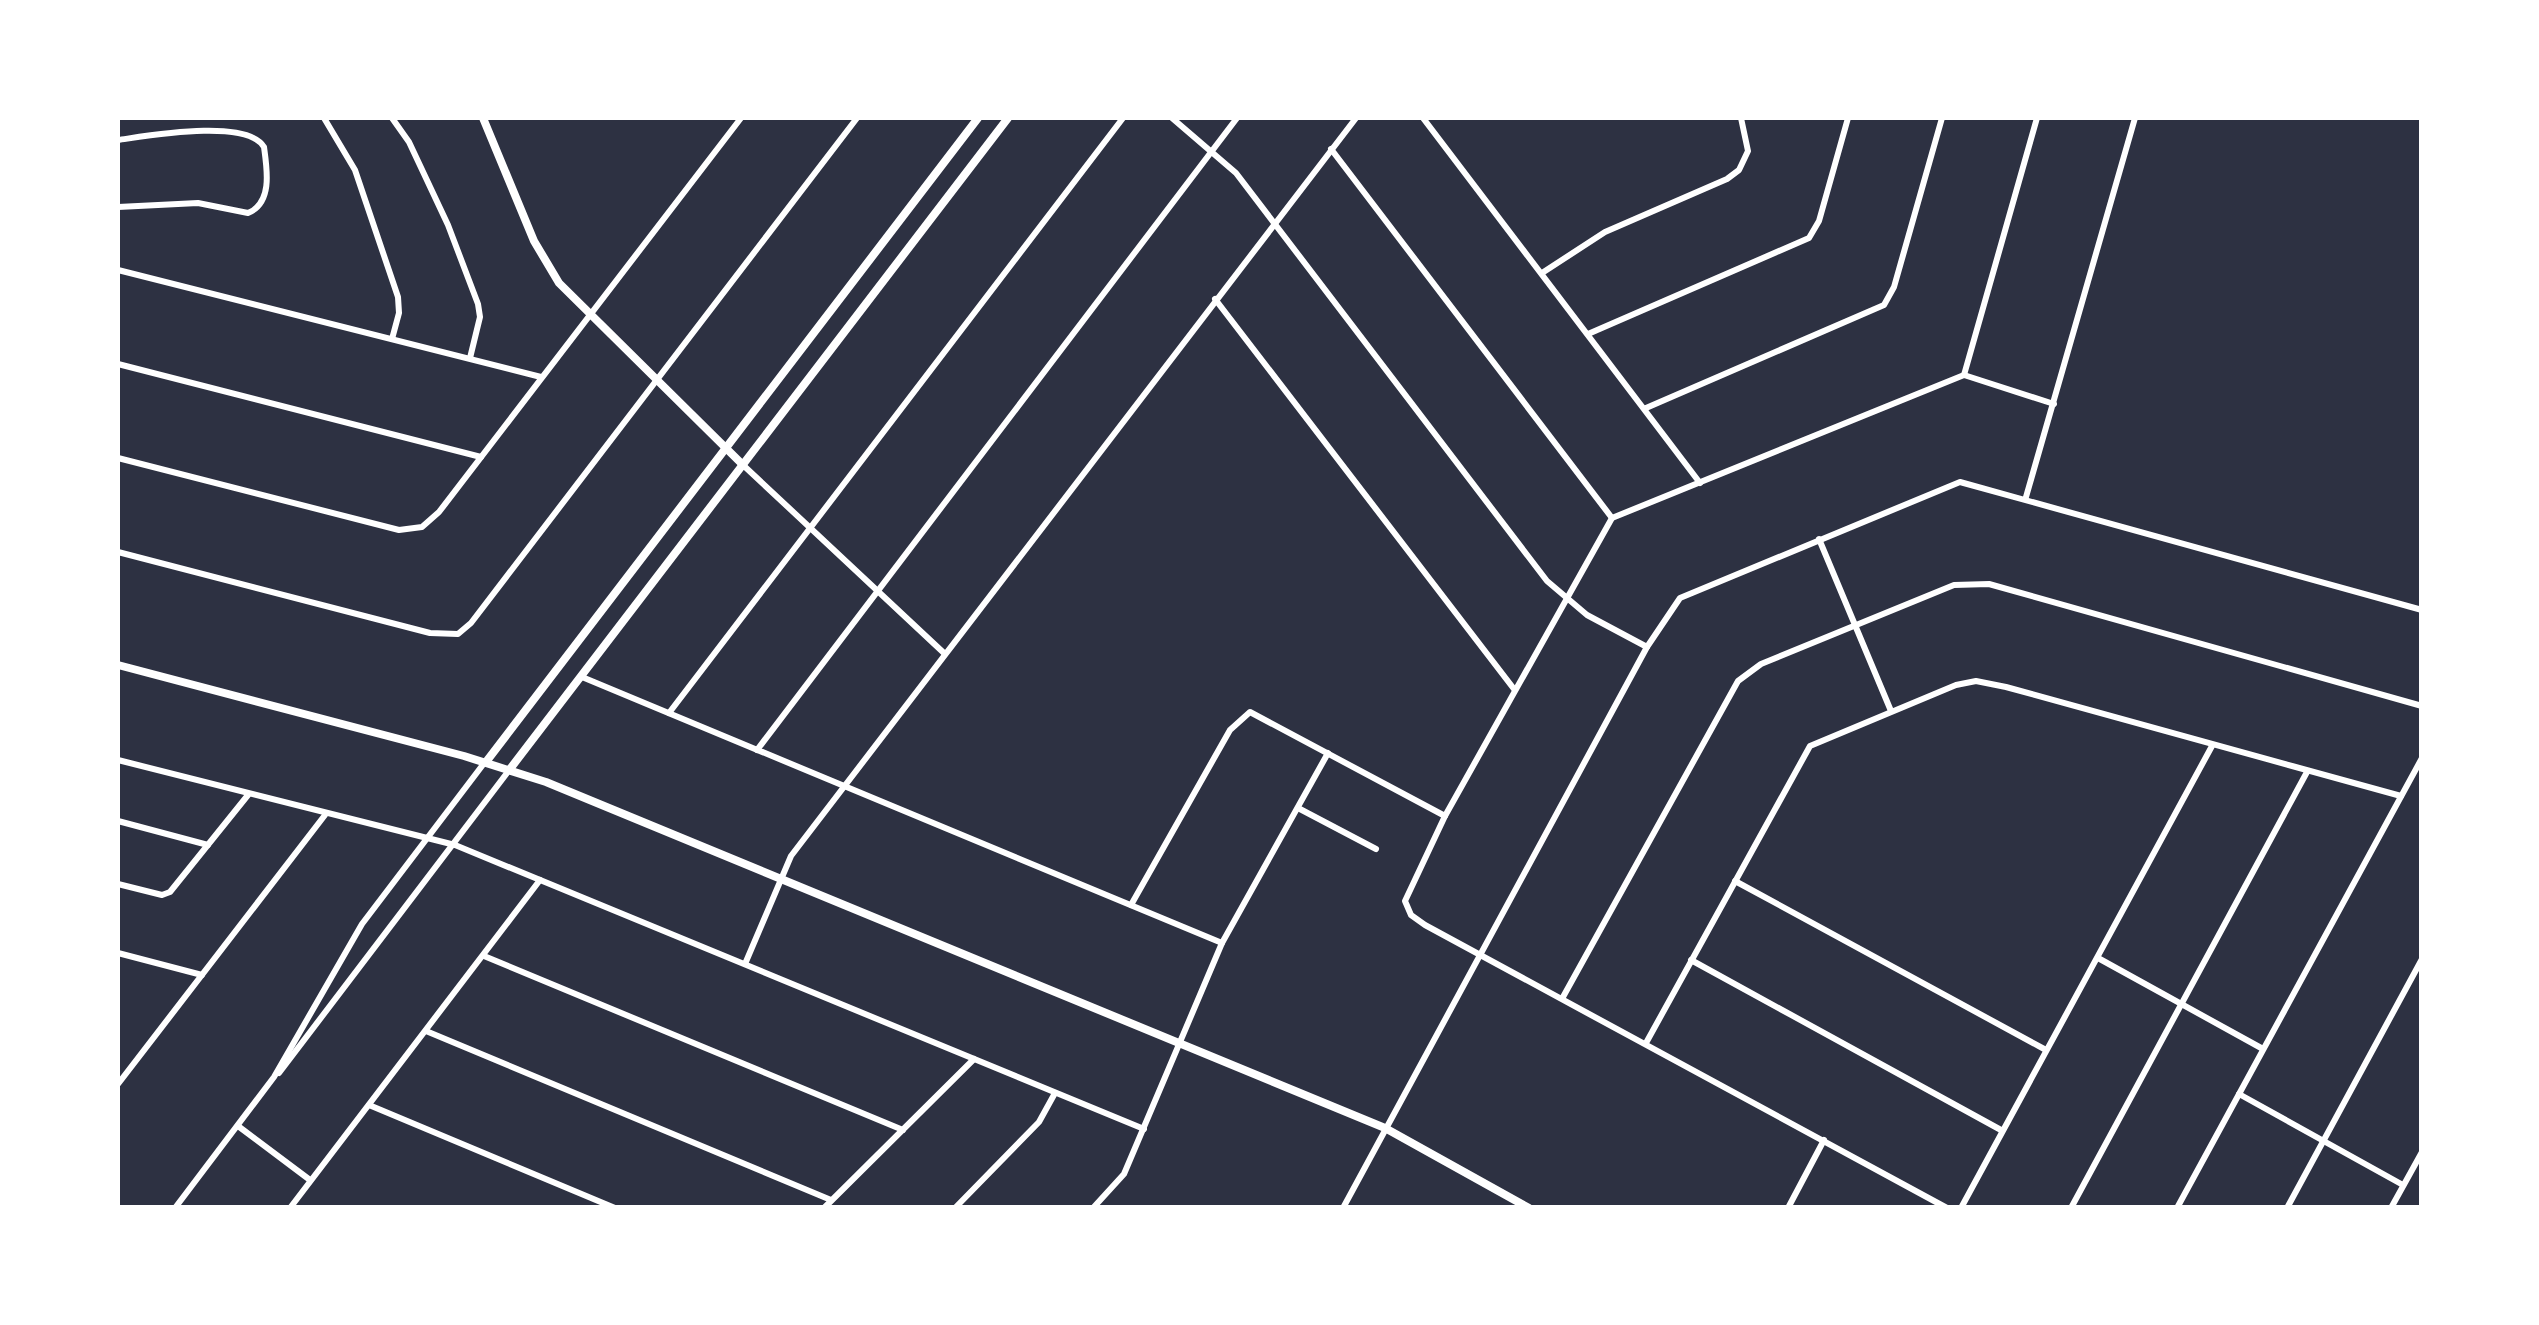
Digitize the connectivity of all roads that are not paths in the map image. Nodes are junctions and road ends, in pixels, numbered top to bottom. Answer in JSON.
{"nodes":[{"id":1,"x":324,"y":118,"type":"edge"},
{"id":2,"x":392,"y":118,"type":"edge"},
{"id":3,"x":483,"y":118,"type":"edge"},
{"id":4,"x":741,"y":118,"type":"edge"},
{"id":5,"x":857,"y":118,"type":"edge"},
{"id":6,"x":978,"y":118,"type":"edge"},
{"id":7,"x":1008,"y":118,"type":"edge"},
{"id":8,"x":1123,"y":118,"type":"edge"},
{"id":9,"x":1172,"y":118,"type":"edge"},
{"id":10,"x":1238,"y":118,"type":"edge"},
{"id":11,"x":1356,"y":118,"type":"edge"},
{"id":12,"x":1423,"y":118,"type":"edge"},
{"id":13,"x":1741,"y":118,"type":"edge"},
{"id":14,"x":1848,"y":118,"type":"edge"},
{"id":15,"x":1942,"y":118,"type":"edge"},
{"id":16,"x":2037,"y":118,"type":"edge"},
{"id":17,"x":2135,"y":118,"type":"edge"},
{"id":18,"x":118,"y":140,"type":"edge"},
{"id":19,"x":1213,"y":149,"type":"junction"},
{"id":20,"x":1332,"y":149,"type":"junction"},
{"id":21,"x":118,"y":207,"type":"edge"},
{"id":22,"x":1273,"y":222,"type":"junction"},
{"id":23,"x":118,"y":270,"type":"edge"},
{"id":24,"x":1542,"y":273,"type":"junction"},
{"id":25,"x":1216,"y":300,"type":"junction"},
{"id":26,"x":589,"y":317,"type":"junction"},
{"id":27,"x":1588,"y":334,"type":"junction"},
{"id":28,"x":392,"y":340,"type":"junction"},
{"id":29,"x":470,"y":358,"type":"junction"},
{"id":30,"x":118,"y":364,"type":"edge"},
{"id":31,"x":1964,"y":375,"type":"junction"},
{"id":32,"x":541,"y":376,"type":"junction"},
{"id":33,"x":657,"y":378,"type":"junction"},
{"id":34,"x":2054,"y":404,"type":"junction"},
{"id":35,"x":1646,"y":408,"type":"junction"},
{"id":36,"x":724,"y":448,"type":"junction"},
{"id":37,"x":481,"y":457,"type":"junction"},
{"id":38,"x":118,"y":458,"type":"edge"},
{"id":39,"x":743,"y":465,"type":"junction"},
{"id":40,"x":1700,"y":483,"type":"junction"},
{"id":41,"x":2026,"y":497,"type":"junction"},
{"id":42,"x":1612,"y":518,"type":"junction"},
{"id":43,"x":810,"y":526,"type":"junction"},
{"id":44,"x":1819,"y":539,"type":"junction"},
{"id":45,"x":118,"y":552,"type":"edge"},
{"id":46,"x":877,"y":590,"type":"junction"},
{"id":47,"x":1564,"y":599,"type":"junction"},
{"id":48,"x":2422,"y":610,"type":"edge"},
{"id":49,"x":1854,"y":626,"type":"junction"},
{"id":50,"x":1648,"y":647,"type":"junction"},
{"id":51,"x":945,"y":654,"type":"junction"},
{"id":52,"x":118,"y":665,"type":"edge"},
{"id":53,"x":582,"y":677,"type":"junction"},
{"id":54,"x":1514,"y":689,"type":"junction"},
{"id":55,"x":2422,"y":706,"type":"edge"},
{"id":56,"x":1892,"y":712,"type":"junction"},
{"id":57,"x":669,"y":713,"type":"junction"},
{"id":58,"x":2212,"y":746,"type":"junction"},
{"id":59,"x":757,"y":750,"type":"junction"},
{"id":60,"x":1328,"y":753,"type":"junction"},
{"id":61,"x":2422,"y":758,"type":"edge"},
{"id":62,"x":118,"y":760,"type":"edge"},
{"id":63,"x":486,"y":762,"type":"junction"},
{"id":64,"x":510,"y":769,"type":"junction"},
{"id":65,"x":2306,"y":772,"type":"junction"},
{"id":66,"x":845,"y":787,"type":"junction"},
{"id":67,"x":248,"y":794,"type":"junction"},
{"id":68,"x":2401,"y":796,"type":"junction"},
{"id":69,"x":1298,"y":808,"type":"junction"},
{"id":70,"x":325,"y":814,"type":"junction"},
{"id":71,"x":1445,"y":816,"type":"junction"},
{"id":72,"x":118,"y":821,"type":"edge"},
{"id":73,"x":424,"y":839,"type":"junction"},
{"id":74,"x":208,"y":845,"type":"junction"},
{"id":75,"x":455,"y":845,"type":"junction"},
{"id":76,"x":1376,"y":849,"type":"dead end"},
{"id":77,"x":781,"y":879,"type":"junction"},
{"id":78,"x":540,"y":880,"type":"junction"},
{"id":79,"x":1735,"y":881,"type":"junction"},
{"id":80,"x":118,"y":884,"type":"edge"},
{"id":81,"x":1131,"y":905,"type":"junction"},
{"id":82,"x":1222,"y":943,"type":"junction"},
{"id":83,"x":1481,"y":954,"type":"junction"},
{"id":84,"x":119,"y":956,"type":"edge"},
{"id":85,"x":484,"y":956,"type":"junction"},
{"id":86,"x":2098,"y":958,"type":"junction"},
{"id":87,"x":2422,"y":959,"type":"edge"},
{"id":88,"x":1691,"y":960,"type":"junction"},
{"id":89,"x":745,"y":964,"type":"junction"},
{"id":90,"x":202,"y":975,"type":"junction"},
{"id":91,"x":1563,"y":997,"type":"junction"},
{"id":92,"x":2181,"y":1002,"type":"junction"},
{"id":93,"x":426,"y":1031,"type":"junction"},
{"id":94,"x":1178,"y":1042,"type":"junction"},
{"id":95,"x":1646,"y":1043,"type":"junction"},
{"id":96,"x":2264,"y":1048,"type":"junction"},
{"id":97,"x":2046,"y":1050,"type":"junction"},
{"id":98,"x":974,"y":1059,"type":"junction"},
{"id":99,"x":274,"y":1077,"type":"junction"},
{"id":100,"x":118,"y":1084,"type":"edge"},
{"id":101,"x":1055,"y":1093,"type":"junction"},
{"id":102,"x":2238,"y":1094,"type":"junction"},
{"id":103,"x":369,"y":1105,"type":"junction"},
{"id":104,"x":238,"y":1126,"type":"junction"},
{"id":105,"x":1385,"y":1128,"type":"junction"},
{"id":106,"x":1144,"y":1129,"type":"junction"},
{"id":107,"x":903,"y":1130,"type":"junction"},
{"id":108,"x":2001,"y":1130,"type":"junction"},
{"id":109,"x":1824,"y":1140,"type":"junction"},
{"id":110,"x":2325,"y":1141,"type":"junction"},
{"id":111,"x":2422,"y":1152,"type":"edge"},
{"id":112,"x":310,"y":1180,"type":"junction"},
{"id":113,"x":2403,"y":1184,"type":"junction"},
{"id":114,"x":831,"y":1200,"type":"junction"},
{"id":115,"x":174,"y":1208,"type":"edge"},
{"id":116,"x":290,"y":1208,"type":"edge"},
{"id":117,"x":615,"y":1208,"type":"edge"},
{"id":118,"x":824,"y":1208,"type":"edge"},
{"id":119,"x":955,"y":1208,"type":"edge"},
{"id":120,"x":1094,"y":1208,"type":"edge"},
{"id":121,"x":1343,"y":1208,"type":"edge"},
{"id":122,"x":1529,"y":1208,"type":"edge"},
{"id":123,"x":1788,"y":1208,"type":"edge"},
{"id":124,"x":1947,"y":1208,"type":"edge"},
{"id":125,"x":1961,"y":1208,"type":"edge"},
{"id":126,"x":2071,"y":1208,"type":"edge"},
{"id":127,"x":2177,"y":1208,"type":"edge"},
{"id":128,"x":2287,"y":1208,"type":"edge"},
{"id":129,"x":2391,"y":1208,"type":"edge"}],
"edges":[{"from":1,"to":28,"type":"street"},
{"from":2,"to":29,"type":"street"},
{"from":3,"to":26,"type":"street"},
{"from":4,"to":26,"type":"street"},
{"from":5,"to":33,"type":"street"},
{"from":6,"to":36,"type":"street"},
{"from":7,"to":39,"type":"street"},
{"from":8,"to":43,"type":"street"},
{"from":9,"to":19,"type":"street"},
{"from":10,"to":19,"type":"street"},
{"from":11,"to":20,"type":"street"},
{"from":12,"to":24,"type":"street"},
{"from":13,"to":24,"type":"street"},
{"from":14,"to":27,"type":"street"},
{"from":15,"to":35,"type":"street"},
{"from":16,"to":31,"type":"street"},
{"from":17,"to":34,"type":"street"},
{"from":18,"to":21,"type":"street"},
{"from":19,"to":22,"type":"street"},
{"from":19,"to":46,"type":"street"},
{"from":20,"to":22,"type":"street"},
{"from":20,"to":42,"type":"street"},
{"from":22,"to":25,"type":"street"},
{"from":22,"to":47,"type":"street"},
{"from":23,"to":28,"type":"street"},
{"from":24,"to":27,"type":"street"},
{"from":25,"to":51,"type":"street"},
{"from":25,"to":54,"type":"street"},
{"from":26,"to":32,"type":"street"},
{"from":26,"to":33,"type":"street"},
{"from":27,"to":35,"type":"street"},
{"from":28,"to":29,"type":"street"},
{"from":29,"to":32,"type":"street"},
{"from":30,"to":37,"type":"street"},
{"from":31,"to":34,"type":"street"},
{"from":31,"to":40,"type":"street"},
{"from":32,"to":37,"type":"street"},
{"from":33,"to":36,"type":"street"},
{"from":33,"to":45,"type":"street"},
{"from":34,"to":41,"type":"street"},
{"from":35,"to":40,"type":"street"},
{"from":36,"to":39,"type":"street"},
{"from":36,"to":63,"type":"street"},
{"from":37,"to":38,"type":"street"},
{"from":39,"to":43,"type":"street"},
{"from":39,"to":53,"type":"street"},
{"from":40,"to":42,"type":"street"},
{"from":41,"to":44,"type":"street"},
{"from":41,"to":48,"type":"street"},
{"from":42,"to":47,"type":"street"},
{"from":43,"to":46,"type":"street"},
{"from":43,"to":57,"type":"street"},
{"from":44,"to":49,"type":"street"},
{"from":44,"to":50,"type":"street"},
{"from":46,"to":51,"type":"street"},
{"from":46,"to":59,"type":"street"},
{"from":47,"to":50,"type":"street"},
{"from":47,"to":54,"type":"street"},
{"from":49,"to":55,"type":"street"},
{"from":49,"to":56,"type":"street"},
{"from":49,"to":91,"type":"street"},
{"from":50,"to":83,"type":"street"},
{"from":51,"to":66,"type":"street"},
{"from":52,"to":63,"type":"street"},
{"from":53,"to":57,"type":"street"},
{"from":53,"to":64,"type":"street"},
{"from":54,"to":71,"type":"street"},
{"from":56,"to":58,"type":"street"},
{"from":56,"to":79,"type":"street"},
{"from":57,"to":59,"type":"street"},
{"from":58,"to":65,"type":"street"},
{"from":58,"to":86,"type":"street"},
{"from":59,"to":66,"type":"street"},
{"from":60,"to":69,"type":"street"},
{"from":60,"to":71,"type":"street"},
{"from":60,"to":81,"type":"street"},
{"from":61,"to":68,"type":"street"},
{"from":62,"to":67,"type":"street"},
{"from":63,"to":64,"type":"street"},
{"from":63,"to":73,"type":"street"},
{"from":64,"to":75,"type":"street"},
{"from":64,"to":77,"type":"street"},
{"from":65,"to":68,"type":"street"},
{"from":65,"to":92,"type":"street"},
{"from":66,"to":77,"type":"street"},
{"from":66,"to":81,"type":"street"},
{"from":67,"to":70,"type":"street"},
{"from":67,"to":74,"type":"street"},
{"from":68,"to":96,"type":"street"},
{"from":69,"to":76,"type":"street"},
{"from":69,"to":82,"type":"street"},
{"from":70,"to":73,"type":"street"},
{"from":70,"to":90,"type":"street"},
{"from":71,"to":83,"type":"street"},
{"from":72,"to":74,"type":"street"},
{"from":73,"to":75,"type":"street"},
{"from":73,"to":99,"type":"street"},
{"from":74,"to":80,"type":"street"},
{"from":75,"to":78,"type":"street"},
{"from":75,"to":99,"type":"street"},
{"from":77,"to":89,"type":"street"},
{"from":77,"to":94,"type":"street"},
{"from":78,"to":85,"type":"street"},
{"from":78,"to":89,"type":"street"},
{"from":79,"to":88,"type":"street"},
{"from":79,"to":97,"type":"street"},
{"from":81,"to":82,"type":"street"},
{"from":82,"to":94,"type":"street"},
{"from":83,"to":91,"type":"street"},
{"from":83,"to":105,"type":"street"},
{"from":84,"to":90,"type":"street"},
{"from":85,"to":93,"type":"street"},
{"from":85,"to":107,"type":"street"},
{"from":86,"to":92,"type":"street"},
{"from":86,"to":97,"type":"street"},
{"from":87,"to":110,"type":"street"},
{"from":88,"to":95,"type":"street"},
{"from":88,"to":108,"type":"street"},
{"from":89,"to":98,"type":"street"},
{"from":90,"to":100,"type":"street"},
{"from":91,"to":95,"type":"street"},
{"from":92,"to":96,"type":"street"},
{"from":92,"to":126,"type":"street"},
{"from":93,"to":103,"type":"street"},
{"from":93,"to":114,"type":"street"},
{"from":94,"to":105,"type":"street"},
{"from":94,"to":106,"type":"street"},
{"from":95,"to":109,"type":"street"},
{"from":96,"to":102,"type":"street"},
{"from":97,"to":108,"type":"street"},
{"from":98,"to":101,"type":"street"},
{"from":98,"to":107,"type":"street"},
{"from":99,"to":104,"type":"street"},
{"from":101,"to":106,"type":"street"},
{"from":101,"to":119,"type":"street"},
{"from":102,"to":110,"type":"street"},
{"from":102,"to":127,"type":"street"},
{"from":103,"to":112,"type":"street"},
{"from":103,"to":117,"type":"street"},
{"from":104,"to":112,"type":"street"},
{"from":104,"to":115,"type":"street"},
{"from":105,"to":121,"type":"street"},
{"from":105,"to":122,"type":"street"},
{"from":106,"to":120,"type":"street"},
{"from":107,"to":114,"type":"street"},
{"from":108,"to":125,"type":"street"},
{"from":109,"to":123,"type":"street"},
{"from":109,"to":124,"type":"street"},
{"from":110,"to":113,"type":"street"},
{"from":110,"to":128,"type":"street"},
{"from":111,"to":113,"type":"street"},
{"from":112,"to":116,"type":"street"},
{"from":113,"to":129,"type":"street"},
{"from":114,"to":118,"type":"street"}]}
